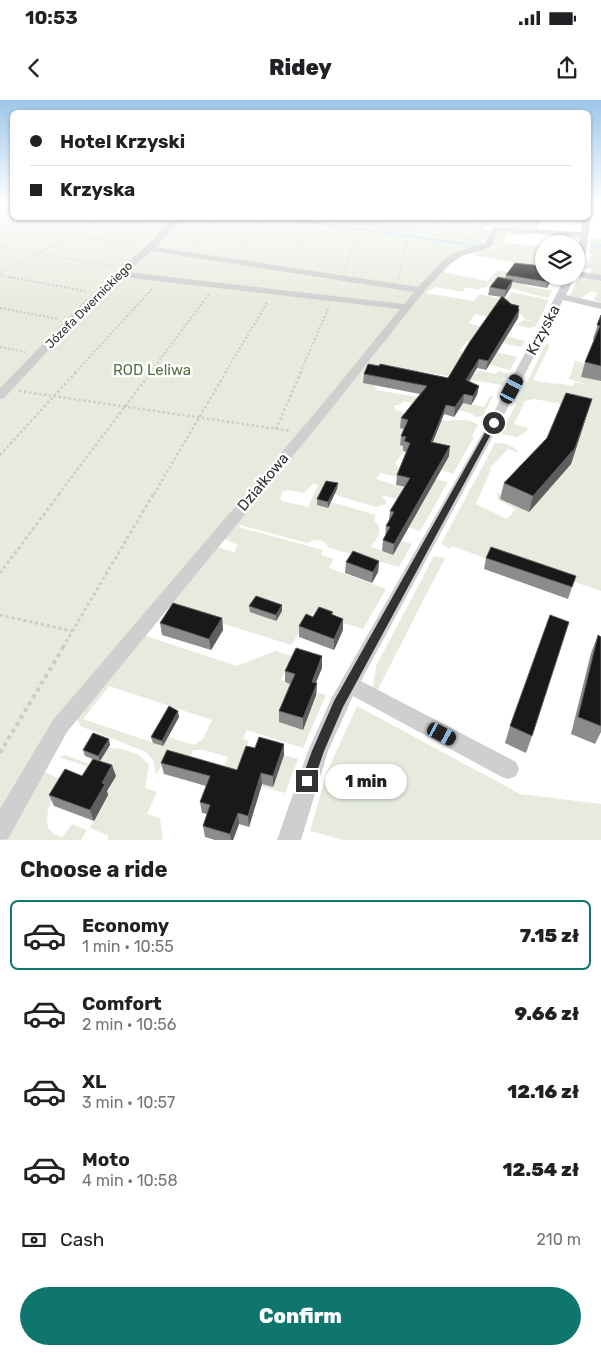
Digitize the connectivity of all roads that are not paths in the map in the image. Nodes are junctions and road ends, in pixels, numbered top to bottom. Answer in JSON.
{"nodes":[{"id":1,"x":161,"y":237,"type":"edge"},
{"id":2,"x":491,"y":237,"type":"edge"},
{"id":3,"x":149,"y":247,"type":"junction"},
{"id":4,"x":122,"y":271,"type":"junction"},
{"id":5,"x":585,"y":275,"type":"edge"},
{"id":6,"x":601,"y":278,"type":"edge"},
{"id":7,"x":566,"y":285,"type":"edge"},
{"id":8,"x":420,"y":290,"type":"junction"},
{"id":9,"x":560,"y":297,"type":"junction"},
{"id":10,"x":601,"y":306,"type":"edge"},
{"id":11,"x":407,"y":307,"type":"junction"},
{"id":12,"x":3,"y":392,"type":"edge"},
{"id":13,"x":350,"y":685,"type":"junction"},
{"id":14,"x":508,"y":769,"type":"dead end"},
{"id":15,"x":0,"y":831,"type":"edge"},
{"id":16,"x":289,"y":840,"type":"edge"}],
"edges":[{"from":1,"to":3,"type":"street","name":"Józefa Dwernickiego"},
{"from":2,"to":8,"type":"street","name":"Działkowa"},
{"from":3,"to":4,"type":"street","name":"Józefa Dwernickiego"},
{"from":3,"to":8,"type":"street"},
{"from":4,"to":11,"type":"street"},
{"from":4,"to":12,"type":"street","name":"Józefa Dwernickiego"},
{"from":5,"to":6,"type":"street"},
{"from":7,"to":9,"type":"street","name":"Krzyska"},
{"from":8,"to":11,"type":"street","name":"Działkowa"},
{"from":9,"to":10,"type":"street"},
{"from":9,"to":13,"type":"street","name":"Krzyska"},
{"from":11,"to":15,"type":"street","name":"Działkowa"},
{"from":13,"to":14,"type":"street"},
{"from":13,"to":16,"type":"street","name":"Krzyska"}]}
